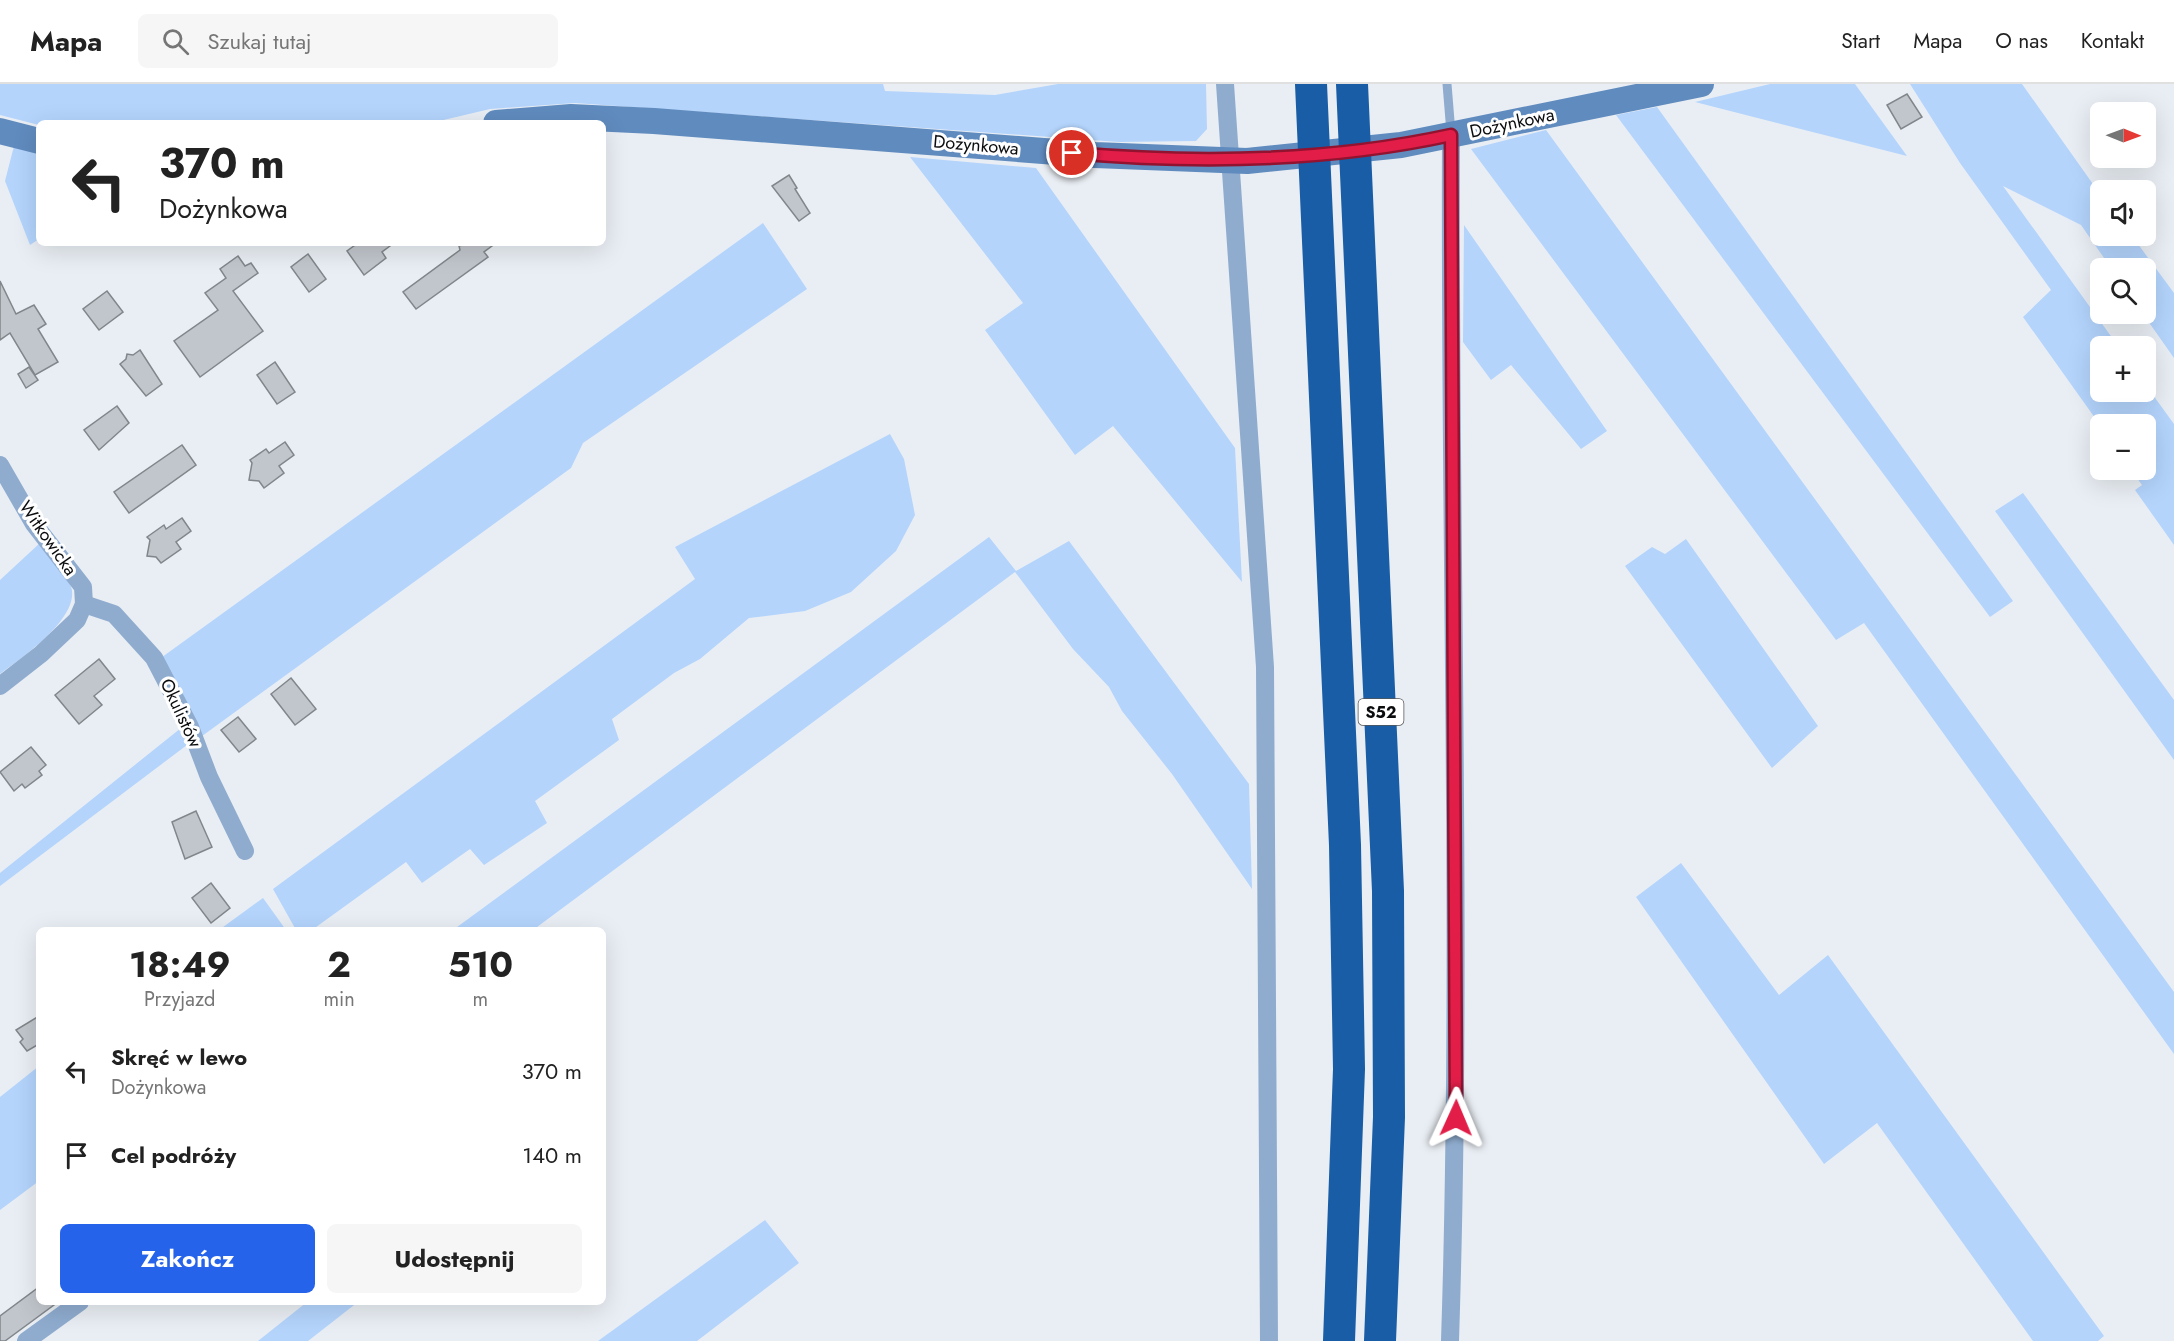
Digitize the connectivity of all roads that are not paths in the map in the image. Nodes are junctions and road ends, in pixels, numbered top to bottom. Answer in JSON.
{"nodes":[{"id":1,"x":1225,"y":84,"type":"edge"},
{"id":2,"x":1311,"y":84,"type":"edge"},
{"id":3,"x":1352,"y":84,"type":"edge"},
{"id":4,"x":1447,"y":84,"type":"edge"},
{"id":5,"x":1701,"y":84,"type":"edge"},
{"id":6,"x":534,"y":120,"type":"edge"},
{"id":7,"x":0,"y":131,"type":"edge"},
{"id":8,"x":1451,"y":135,"type":"junction"},
{"id":9,"x":36,"y":140,"type":"edge"},
{"id":10,"x":1229,"y":161,"type":"junction"},
{"id":11,"x":0,"y":465,"type":"edge"},
{"id":12,"x":84,"y":604,"type":"junction"},
{"id":13,"x":0,"y":686,"type":"edge"},
{"id":14,"x":245,"y":851,"type":"dead end"},
{"id":15,"x":76,"y":1305,"type":"edge"},
{"id":16,"x":26,"y":1341,"type":"edge"},
{"id":17,"x":1269,"y":1341,"type":"edge"},
{"id":18,"x":1340,"y":1341,"type":"edge"},
{"id":19,"x":1380,"y":1341,"type":"edge"},
{"id":20,"x":1450,"y":1341,"type":"edge"}],
"edges":[{"from":1,"to":10,"type":"street"},
{"from":2,"to":18,"type":"highway","number":"S52"},
{"from":3,"to":19,"type":"highway","number":"S52"},
{"from":4,"to":8,"type":"lane"},
{"from":5,"to":8,"type":"street","name":"Dożynkowa"},
{"from":6,"to":10,"type":"street","name":"Dożynkowa"},
{"from":7,"to":9,"type":"street"},
{"from":8,"to":10,"type":"street","name":"Dożynkowa"},
{"from":8,"to":20,"type":"street"},
{"from":10,"to":17,"type":"street"},
{"from":11,"to":12,"type":"street","name":"Witkowicka"},
{"from":12,"to":13,"type":"street"},
{"from":12,"to":14,"type":"street","name":"Okulistów"},
{"from":15,"to":16,"type":"street"}]}
